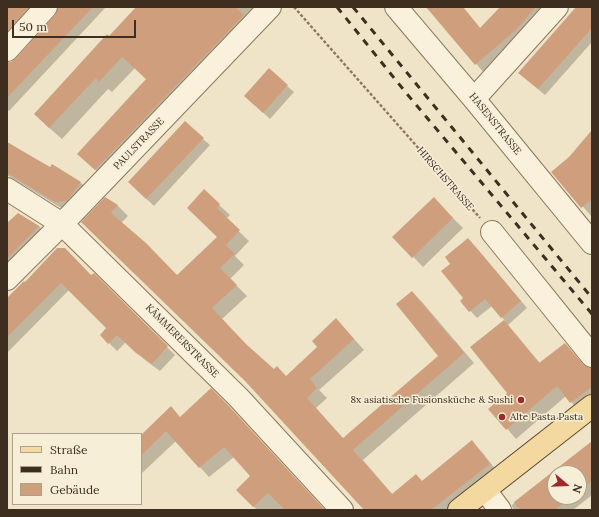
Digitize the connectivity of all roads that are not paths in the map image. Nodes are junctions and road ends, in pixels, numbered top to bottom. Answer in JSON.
{"nodes":[{"id":1,"x":46,"y":7,"type":"edge"},
{"id":2,"x":270,"y":7,"type":"edge"},
{"id":3,"x":396,"y":7,"type":"edge"},
{"id":4,"x":557,"y":7,"type":"edge"},
{"id":5,"x":7,"y":50,"type":"edge"},
{"id":6,"x":474,"y":99,"type":"junction"},
{"id":7,"x":7,"y":190,"type":"edge"},
{"id":8,"x":62,"y":224,"type":"junction"},
{"id":9,"x":492,"y":232,"type":"road end"},
{"id":10,"x":592,"y":243,"type":"edge"},
{"id":11,"x":7,"y":279,"type":"edge"},
{"id":12,"x":592,"y":356,"type":"edge"},
{"id":13,"x":592,"y":406,"type":"edge"},
{"id":14,"x":485,"y":490,"type":"junction"},
{"id":15,"x":342,"y":510,"type":"edge"},
{"id":16,"x":459,"y":510,"type":"edge"},
{"id":17,"x":500,"y":510,"type":"edge"}],
"edges":[{"from":1,"to":5,"type":"street"},
{"from":2,"to":8,"type":"street","name":"PAULSTRASSE"},
{"from":3,"to":6,"type":"street","name":"HASENSTRASSE"},
{"from":4,"to":6,"type":"street"},
{"from":6,"to":10,"type":"street","name":"HASENSTRASSE"},
{"from":7,"to":8,"type":"street","name":"KÄMMERERSTRASSE"},
{"from":8,"to":11,"type":"street","name":"PAULSTRASSE"},
{"from":8,"to":15,"type":"street","name":"KÄMMERERSTRASSE"},
{"from":9,"to":12,"type":"street"},
{"from":13,"to":14,"type":"main road"},
{"from":14,"to":16,"type":"main road"},
{"from":14,"to":17,"type":"street"}]}
